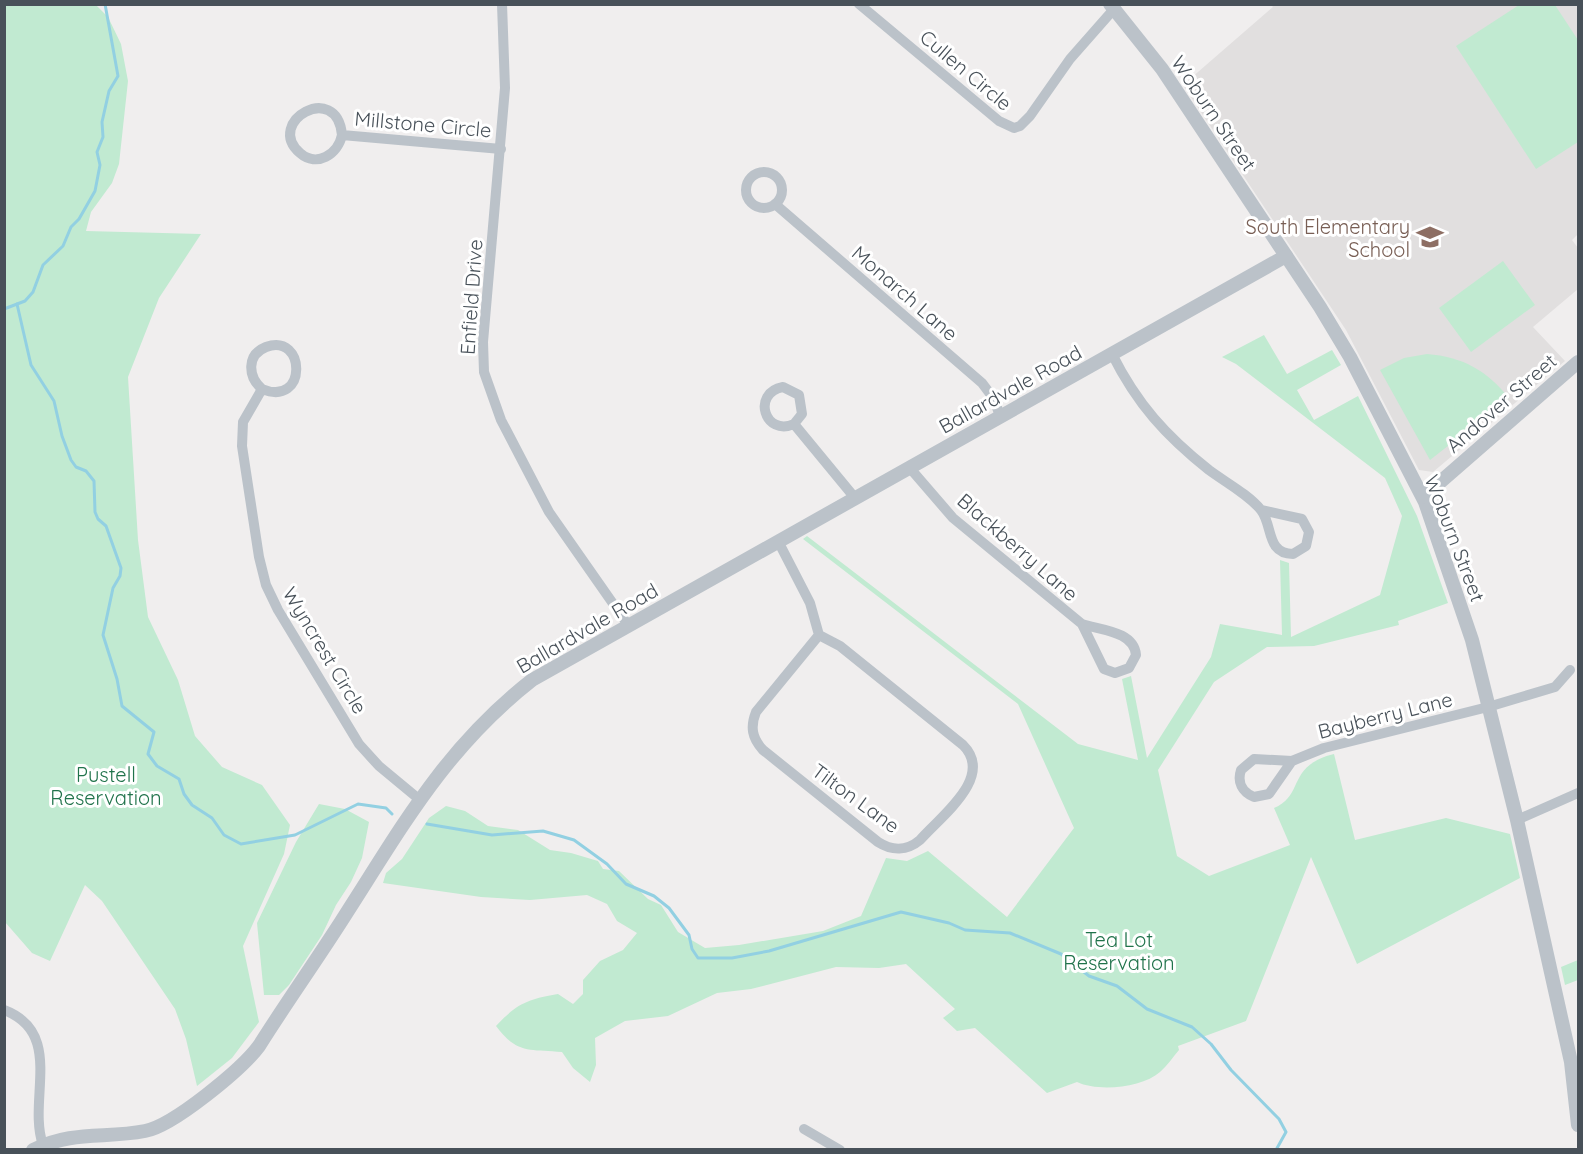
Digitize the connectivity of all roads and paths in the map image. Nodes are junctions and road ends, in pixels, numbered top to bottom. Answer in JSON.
{"nodes":[{"id":1,"x":502,"y":4,"type":"edge"},
{"id":2,"x":859,"y":4,"type":"edge"},
{"id":3,"x":1112,"y":7,"type":"edge"},
{"id":4,"x":342,"y":135,"type":"junction"},
{"id":5,"x":501,"y":149,"type":"junction"},
{"id":6,"x":775,"y":204,"type":"dead end"},
{"id":7,"x":1286,"y":256,"type":"junction"},
{"id":8,"x":1113,"y":354,"type":"junction"},
{"id":9,"x":1578,"y":362,"type":"edge"},
{"id":10,"x":262,"y":389,"type":"junction"},
{"id":11,"x":1000,"y":416,"type":"junction"},
{"id":12,"x":794,"y":423,"type":"dead end"},
{"id":13,"x":909,"y":467,"type":"junction"},
{"id":14,"x":1423,"y":497,"type":"junction"},
{"id":15,"x":855,"y":498,"type":"junction"},
{"id":16,"x":1262,"y":510,"type":"junction"},
{"id":17,"x":778,"y":541,"type":"junction"},
{"id":18,"x":1082,"y":624,"type":"junction"},
{"id":19,"x":628,"y":625,"type":"junction"},
{"id":20,"x":819,"y":635,"type":"junction"},
{"id":21,"x":1570,"y":670,"type":"dead end"},
{"id":22,"x":1488,"y":707,"type":"junction"},
{"id":23,"x":1292,"y":760,"type":"junction"},
{"id":24,"x":1578,"y":793,"type":"edge"},
{"id":25,"x":420,"y":800,"type":"junction"},
{"id":26,"x":1517,"y":820,"type":"junction"},
{"id":27,"x":4,"y":1010,"type":"edge"},
{"id":28,"x":1578,"y":1125,"type":"edge"},
{"id":29,"x":804,"y":1129,"type":"dead end"},
{"id":30,"x":38,"y":1147,"type":"edge"},
{"id":31,"x":840,"y":1149,"type":"edge"}],
"edges":[{"from":1,"to":5,"type":"street","name":"Enfield Drive"},
{"from":2,"to":3,"type":"street","name":"Cullen Circle"},
{"from":3,"to":7,"type":"street","name":"Woburn Street"},
{"from":4,"to":4,"type":"street","name":"Millstone Circle"},
{"from":4,"to":5,"type":"street","name":"Millstone Circle"},
{"from":5,"to":19,"type":"street","name":"Enfield Drive"},
{"from":6,"to":11,"type":"street","name":"Monarch Lane"},
{"from":7,"to":8,"type":"street","name":"Ballardvale Road"},
{"from":7,"to":14,"type":"street","name":"Woburn Street"},
{"from":8,"to":11,"type":"street","name":"Ballardvale Road"},
{"from":8,"to":16,"type":"street"},
{"from":9,"to":14,"type":"street","name":"Andover Street"},
{"from":10,"to":10,"type":"street"},
{"from":10,"to":25,"type":"street","name":"Wyncrest Circle"},
{"from":11,"to":13,"type":"street","name":"Ballardvale Road"},
{"from":12,"to":15,"type":"street"},
{"from":13,"to":15,"type":"street","name":"Ballardvale Road"},
{"from":13,"to":18,"type":"street","name":"Blackberry Lane"},
{"from":14,"to":22,"type":"street","name":"Woburn Street"},
{"from":15,"to":17,"type":"street","name":"Ballardvale Road"},
{"from":16,"to":16,"type":"street"},
{"from":17,"to":19,"type":"street","name":"Ballardvale Road"},
{"from":17,"to":20,"type":"street"},
{"from":18,"to":18,"type":"street","name":"Blackberry Lane"},
{"from":19,"to":25,"type":"street","name":"Ballardvale Road"},
{"from":20,"to":20,"type":"street","name":"Tilton Lane"},
{"from":21,"to":22,"type":"street","name":"Bayberry Lane"},
{"from":22,"to":23,"type":"street","name":"Bayberry Lane"},
{"from":22,"to":26,"type":"street","name":"Woburn Street"},
{"from":23,"to":23,"type":"street","name":"Bayberry Lane"},
{"from":24,"to":26,"type":"street"},
{"from":25,"to":30,"type":"street","name":"Ballardvale Road"},
{"from":26,"to":28,"type":"street","name":"Woburn Street"},
{"from":27,"to":30,"type":"street"},
{"from":29,"to":31,"type":"street"}]}
